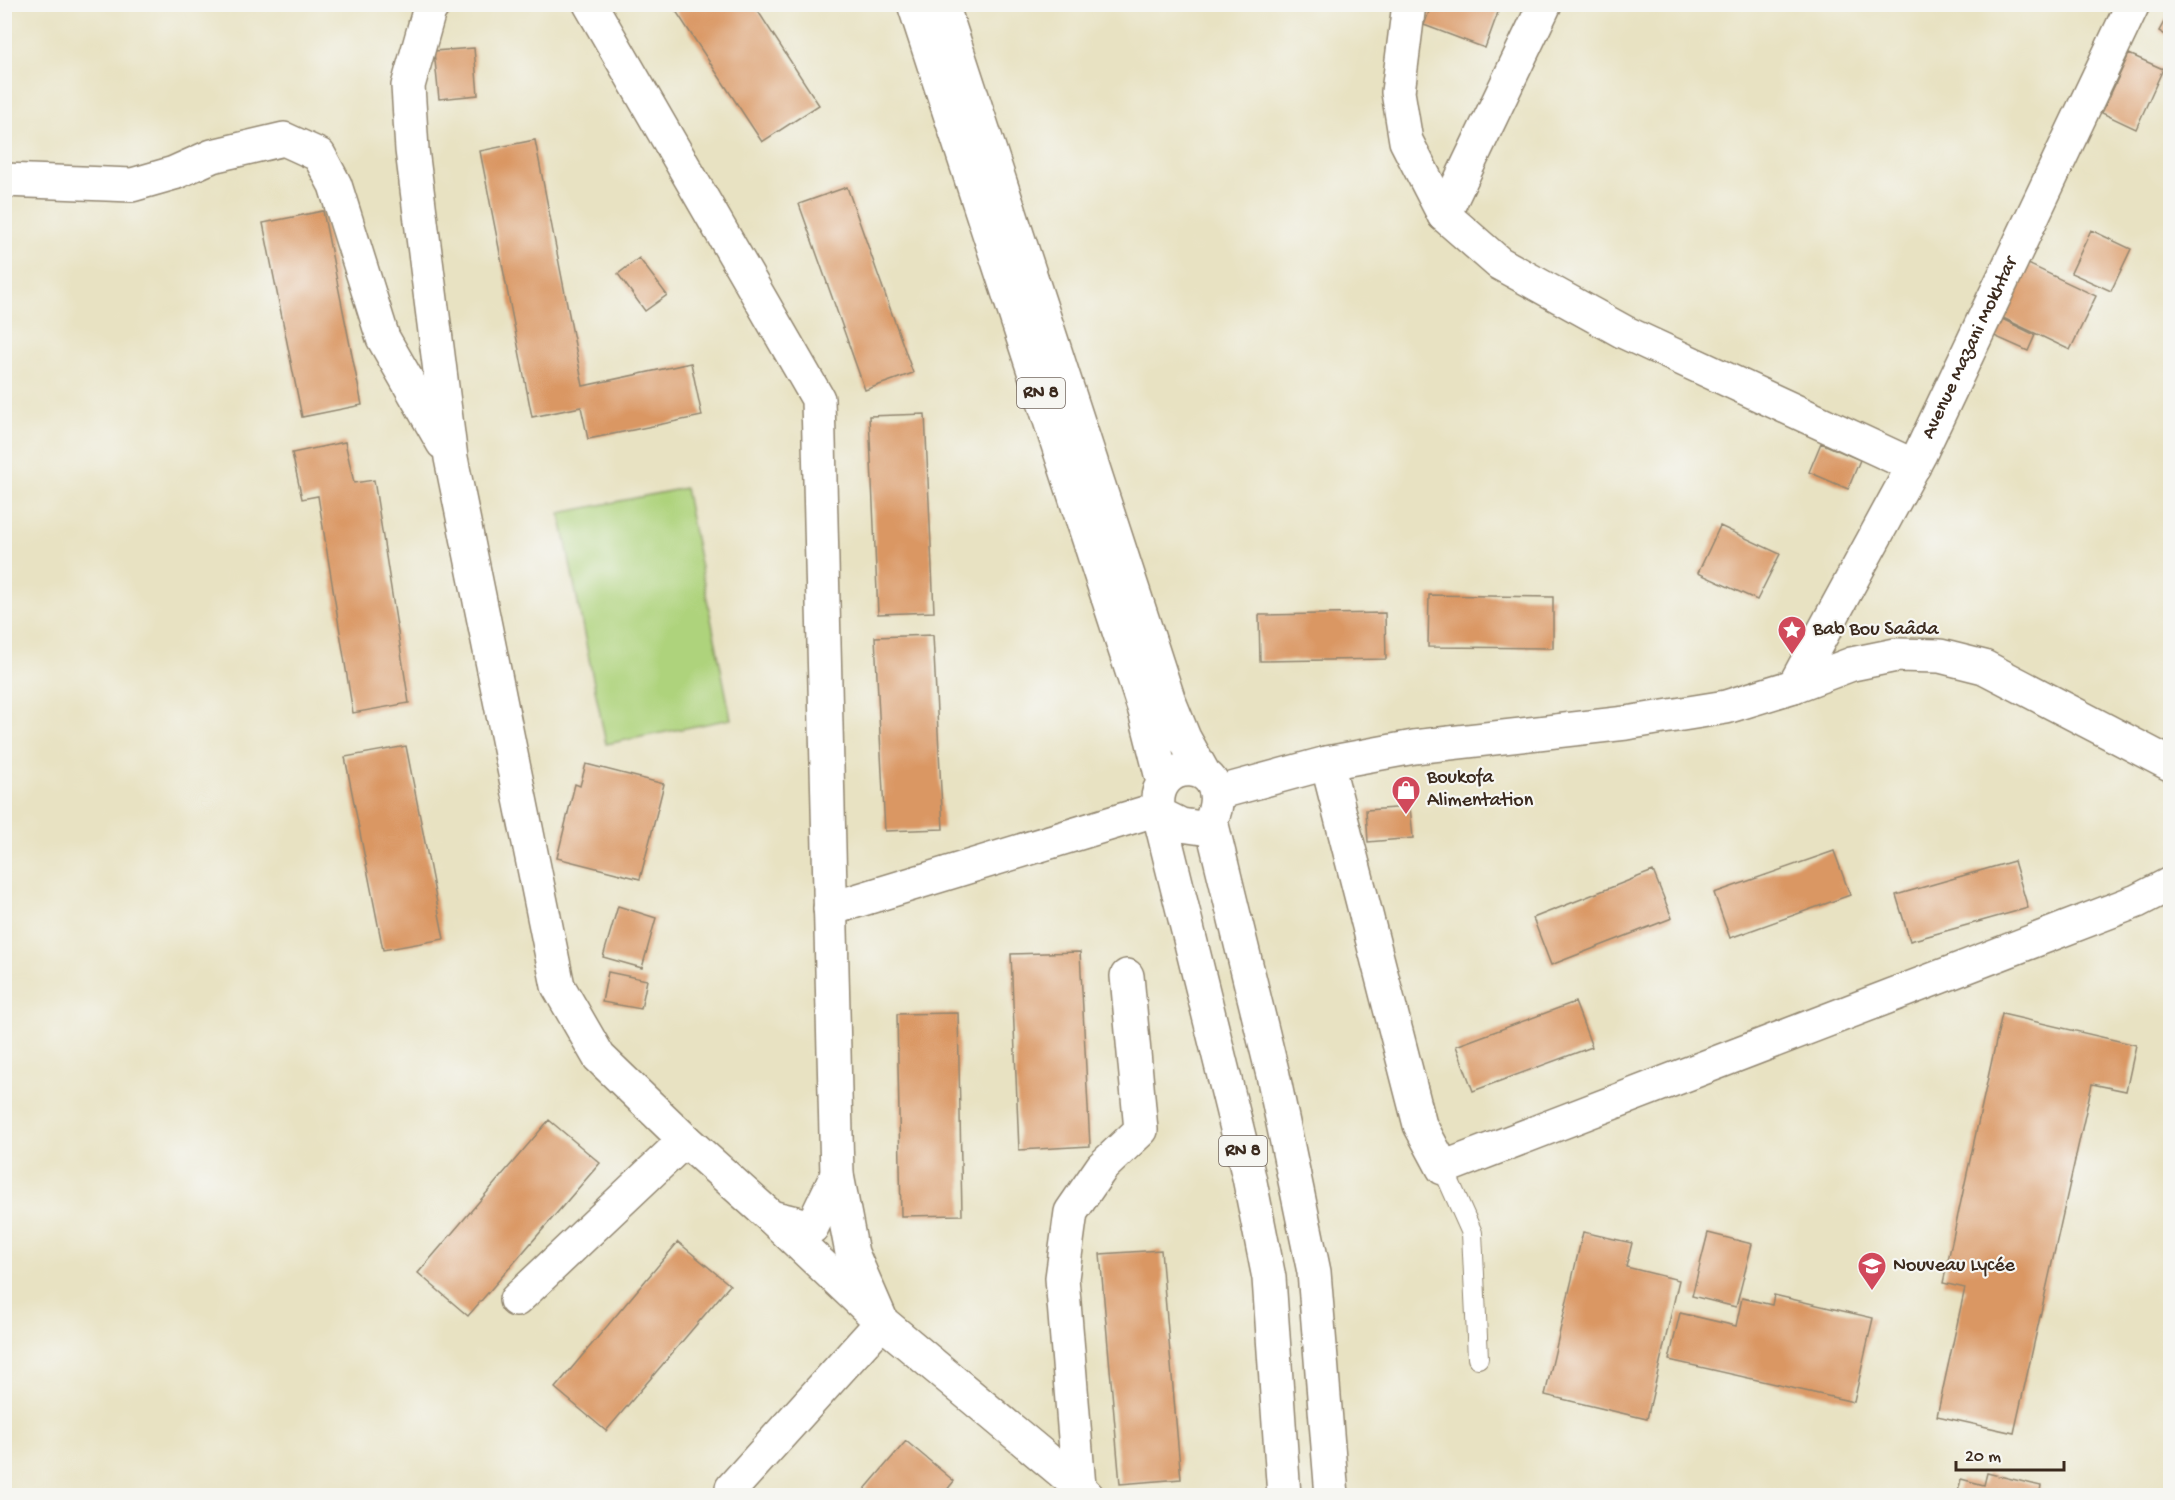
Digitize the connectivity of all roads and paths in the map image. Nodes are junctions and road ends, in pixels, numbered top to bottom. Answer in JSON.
{"nodes":[{"id":1,"x":434,"y":4,"type":"edge"},
{"id":2,"x":590,"y":4,"type":"edge"},
{"id":3,"x":914,"y":4,"type":"edge"},
{"id":4,"x":942,"y":4,"type":"edge"},
{"id":5,"x":1409,"y":4,"type":"edge"},
{"id":6,"x":1545,"y":4,"type":"edge"},
{"id":7,"x":2133,"y":4,"type":"edge"},
{"id":8,"x":4,"y":180,"type":"edge"},
{"id":9,"x":1444,"y":215,"type":"junction"},
{"id":10,"x":451,"y":458,"type":"junction"},
{"id":11,"x":1914,"y":466,"type":"junction"},
{"id":12,"x":1794,"y":686,"type":"junction"},
{"id":13,"x":1327,"y":763,"type":"junction"},
{"id":14,"x":2170,"y":764,"type":"edge"},
{"id":15,"x":1211,"y":796,"type":"junction"},
{"id":16,"x":1160,"y":802,"type":"junction"},
{"id":17,"x":2170,"y":884,"type":"edge"},
{"id":18,"x":830,"y":909,"type":"junction"},
{"id":19,"x":1127,"y":976,"type":"dead end"},
{"id":20,"x":685,"y":1140,"type":"junction"},
{"id":21,"x":1443,"y":1168,"type":"junction"},
{"id":22,"x":837,"y":1176,"type":"junction"},
{"id":23,"x":771,"y":1217,"type":"junction"},
{"id":24,"x":516,"y":1300,"type":"dead end"},
{"id":25,"x":882,"y":1322,"type":"junction"},
{"id":26,"x":1478,"y":1358,"type":"dead end"},
{"id":27,"x":732,"y":1488,"type":"dead end"},
{"id":28,"x":1083,"y":1491,"type":"edge"},
{"id":29,"x":1284,"y":1496,"type":"edge"},
{"id":30,"x":1332,"y":1496,"type":"edge"}],
"edges":[{"from":1,"to":10,"type":"main road"},
{"from":2,"to":18,"type":"main road"},
{"from":3,"to":16,"type":"main road","number":"RN 8"},
{"from":4,"to":15,"type":"main road","number":"RN 8"},
{"from":5,"to":9,"type":"main road"},
{"from":6,"to":9,"type":"main road"},
{"from":7,"to":11,"type":"main road","name":"Avenue Mazani Mokhtar"},
{"from":8,"to":10,"type":"main road"},
{"from":9,"to":11,"type":"main road"},
{"from":10,"to":20,"type":"main road"},
{"from":11,"to":12,"type":"main road","name":"Avenue Mazani Mokhtar"},
{"from":12,"to":13,"type":"main road"},
{"from":12,"to":14,"type":"main road"},
{"from":13,"to":15,"type":"main road"},
{"from":13,"to":21,"type":"main road"},
{"from":15,"to":16,"type":"main road"},
{"from":15,"to":16,"type":"main road"},
{"from":15,"to":30,"type":"main road","number":"RN 8"},
{"from":16,"to":18,"type":"main road"},
{"from":16,"to":29,"type":"main road","number":"RN 8"},
{"from":17,"to":21,"type":"main road"},
{"from":18,"to":22,"type":"main road"},
{"from":19,"to":28,"type":"main road"},
{"from":20,"to":23,"type":"main road"},
{"from":20,"to":24,"type":"main road"},
{"from":21,"to":26,"type":"lane"},
{"from":22,"to":23,"type":"main road"},
{"from":22,"to":25,"type":"main road"},
{"from":23,"to":25,"type":"main road"},
{"from":25,"to":27,"type":"main road"},
{"from":25,"to":28,"type":"main road"}]}
